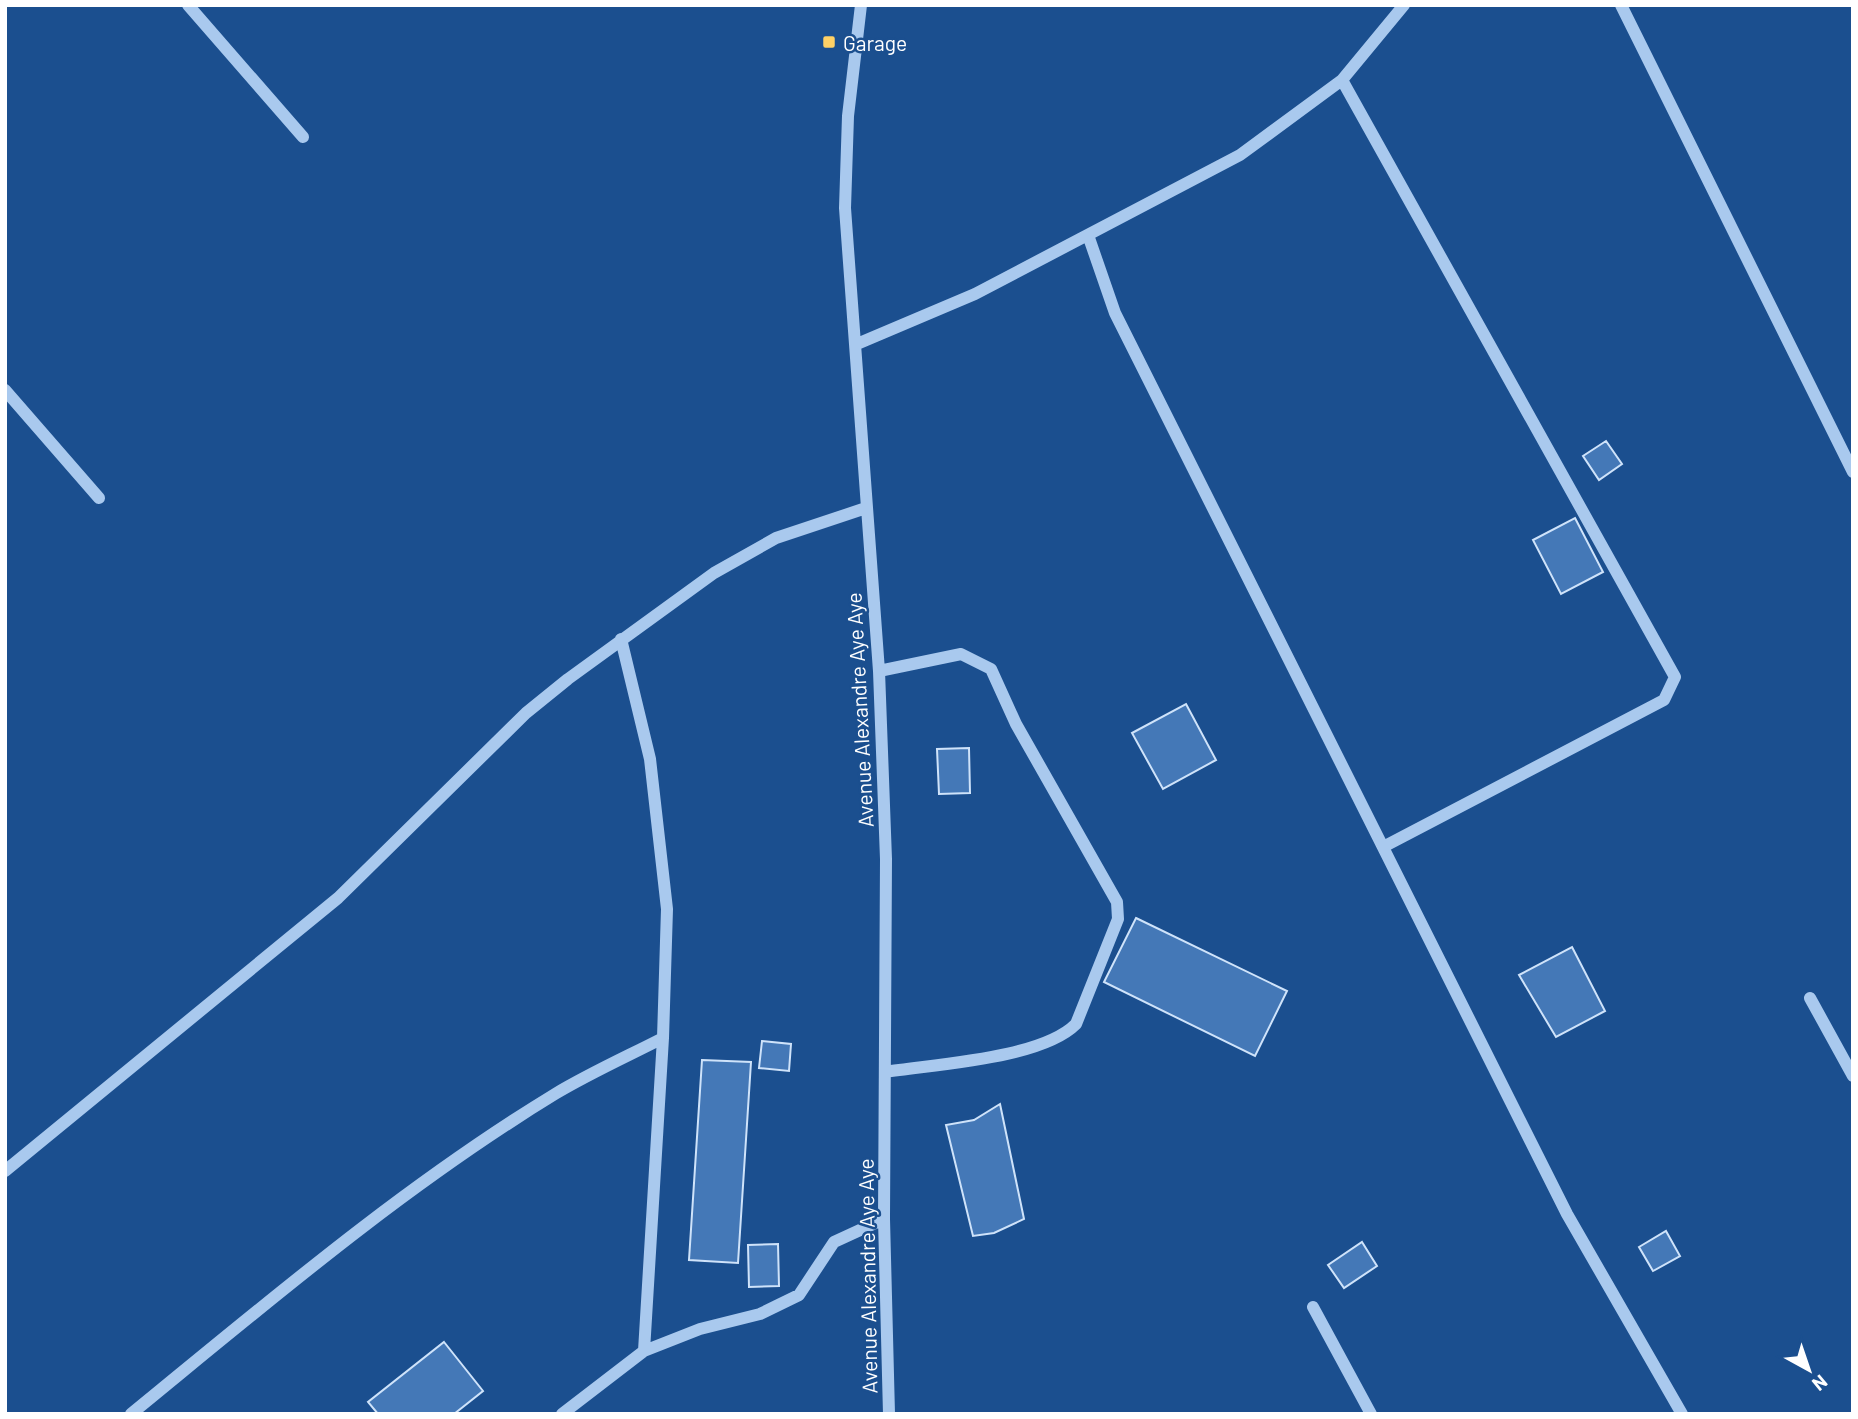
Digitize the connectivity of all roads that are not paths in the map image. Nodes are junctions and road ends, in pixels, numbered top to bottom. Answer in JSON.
{"nodes":[{"id":1,"x":188,"y":5,"type":"edge"},
{"id":2,"x":861,"y":5,"type":"edge"},
{"id":3,"x":1404,"y":5,"type":"edge"},
{"id":4,"x":1621,"y":5,"type":"edge"},
{"id":5,"x":1342,"y":80,"type":"junction"},
{"id":6,"x":303,"y":137,"type":"dead end"},
{"id":7,"x":1088,"y":235,"type":"junction"},
{"id":8,"x":857,"y":344,"type":"junction"},
{"id":9,"x":5,"y":390,"type":"edge"},
{"id":10,"x":1853,"y":472,"type":"edge"},
{"id":11,"x":99,"y":498,"type":"dead end"},
{"id":12,"x":866,"y":508,"type":"junction"},
{"id":13,"x":621,"y":639,"type":"junction"},
{"id":14,"x":879,"y":671,"type":"junction"},
{"id":15,"x":1383,"y":847,"type":"junction"},
{"id":16,"x":1810,"y":998,"type":"dead end"},
{"id":17,"x":663,"y":1038,"type":"junction"},
{"id":18,"x":885,"y":1072,"type":"junction"},
{"id":19,"x":1853,"y":1076,"type":"edge"},
{"id":20,"x":5,"y":1171,"type":"edge"},
{"id":21,"x":884,"y":1219,"type":"junction"},
{"id":22,"x":1313,"y":1307,"type":"dead end"},
{"id":23,"x":644,"y":1351,"type":"junction"},
{"id":24,"x":131,"y":1414,"type":"edge"},
{"id":25,"x":562,"y":1414,"type":"edge"},
{"id":26,"x":889,"y":1414,"type":"edge"},
{"id":27,"x":1371,"y":1414,"type":"edge"},
{"id":28,"x":1682,"y":1414,"type":"edge"}],
"edges":[{"from":1,"to":6,"type":"street"},
{"from":2,"to":8,"type":"street","name":"Avenue Alexandre Aye Aye"},
{"from":3,"to":5,"type":"street"},
{"from":4,"to":10,"type":"street"},
{"from":5,"to":7,"type":"street"},
{"from":5,"to":15,"type":"street"},
{"from":7,"to":8,"type":"street"},
{"from":7,"to":15,"type":"street"},
{"from":8,"to":12,"type":"street","name":"Avenue Alexandre Aye Aye"},
{"from":9,"to":11,"type":"street"},
{"from":12,"to":13,"type":"street"},
{"from":12,"to":14,"type":"street","name":"Avenue Alexandre Aye Aye"},
{"from":13,"to":17,"type":"street"},
{"from":13,"to":20,"type":"street"},
{"from":14,"to":18,"type":"street","name":"Avenue Alexandre Aye Aye"},
{"from":14,"to":18,"type":"street"},
{"from":15,"to":28,"type":"street"},
{"from":16,"to":19,"type":"street"},
{"from":17,"to":23,"type":"street"},
{"from":17,"to":24,"type":"street"},
{"from":18,"to":21,"type":"street","name":"Avenue Alexandre Aye Aye"},
{"from":21,"to":23,"type":"street"},
{"from":21,"to":26,"type":"street","name":"Avenue Alexandre Aye Aye"},
{"from":22,"to":27,"type":"street"},
{"from":23,"to":25,"type":"street"}]}
